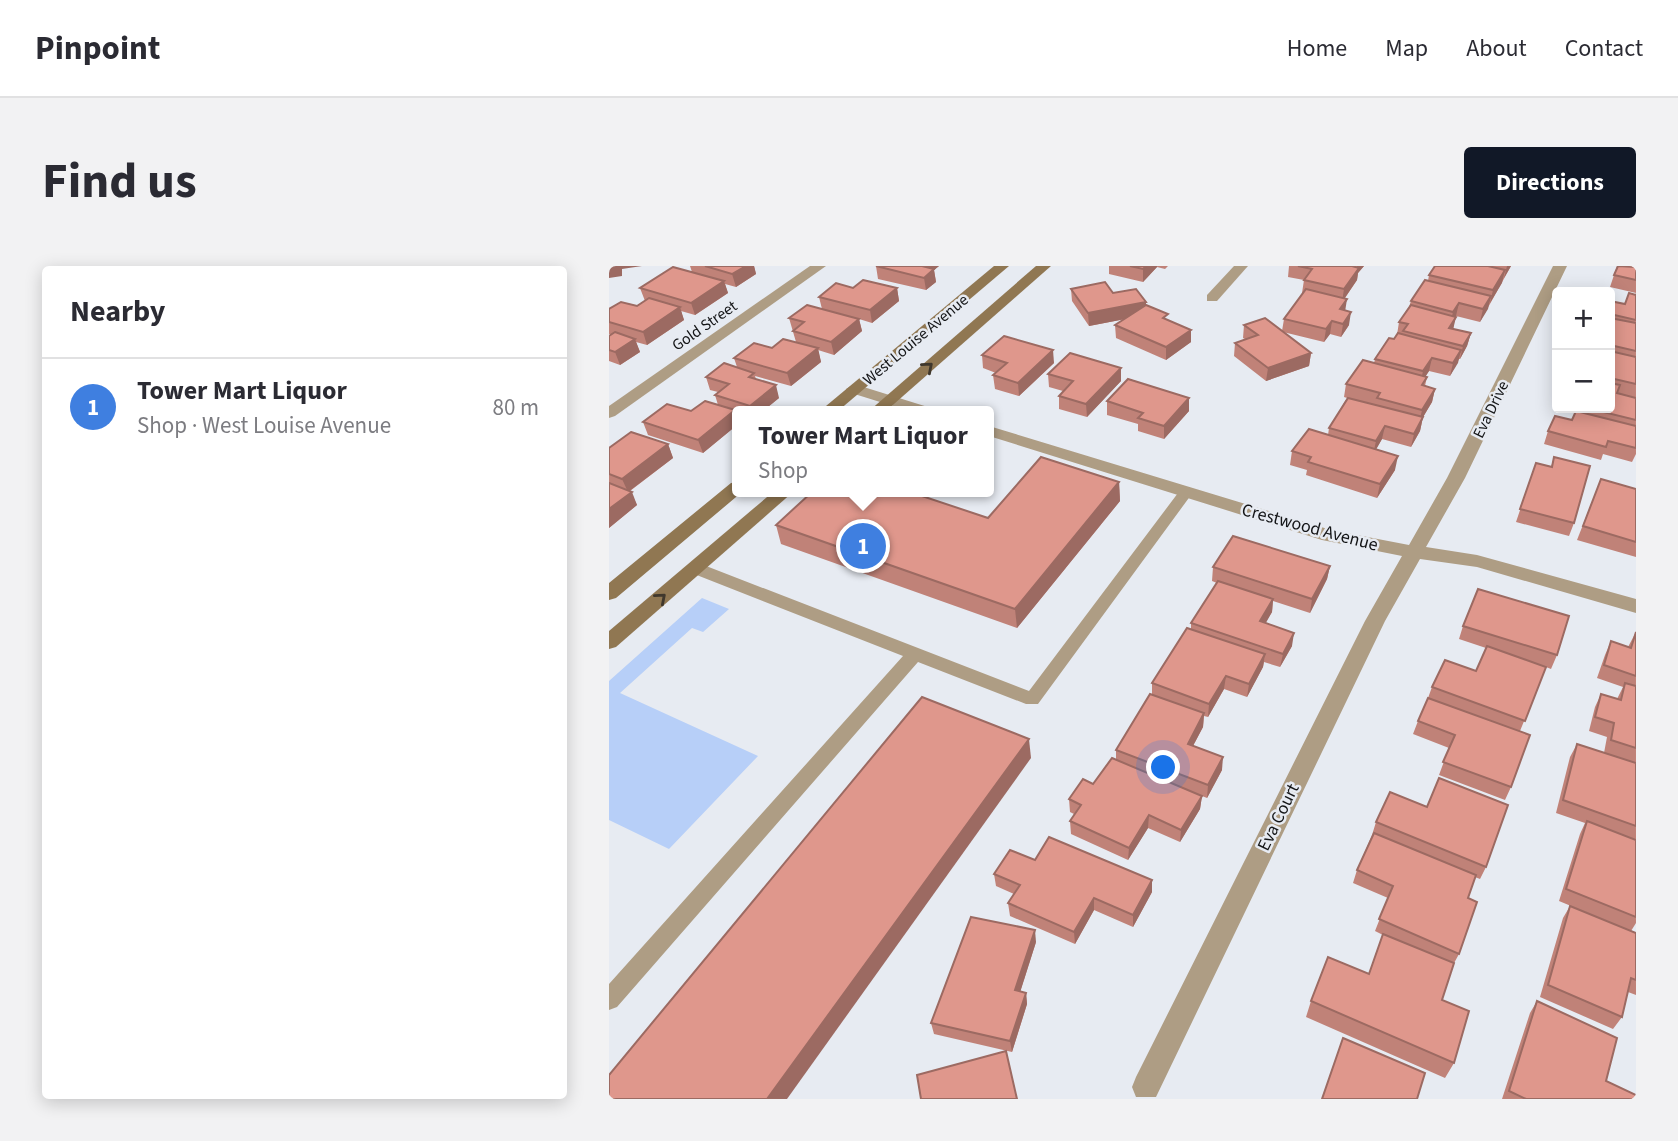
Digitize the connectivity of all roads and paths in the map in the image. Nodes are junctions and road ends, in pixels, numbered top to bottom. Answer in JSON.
{"nodes":[{"id":1,"x":819,"y":266,"type":"edge"},
{"id":2,"x":1002,"y":266,"type":"edge"},
{"id":3,"x":1044,"y":266,"type":"edge"},
{"id":4,"x":1241,"y":266,"type":"edge"},
{"id":5,"x":1560,"y":266,"type":"edge"},
{"id":6,"x":1212,"y":298,"type":"dead end"},
{"id":7,"x":854,"y":389,"type":"junction"},
{"id":8,"x":834,"y":406,"type":"edge"},
{"id":9,"x":883,"y":406,"type":"edge"},
{"id":10,"x":609,"y":413,"type":"edge"},
{"id":11,"x":994,"y":433,"type":"edge"},
{"id":12,"x":732,"y":491,"type":"edge"},
{"id":13,"x":1186,"y":492,"type":"junction"},
{"id":14,"x":778,"y":497,"type":"edge"},
{"id":15,"x":1416,"y":550,"type":"junction"},
{"id":16,"x":695,"y":568,"type":"junction"},
{"id":17,"x":609,"y":593,"type":"edge"},
{"id":18,"x":1636,"y":606,"type":"edge"},
{"id":19,"x":609,"y":642,"type":"edge"},
{"id":20,"x":915,"y":654,"type":"junction"},
{"id":21,"x":609,"y":1000,"type":"edge"},
{"id":22,"x":1146,"y":1087,"type":"dead end"}],
"edges":[{"from":1,"to":10,"type":"street","name":"Gold Street"},
{"from":2,"to":7,"type":"main road","name":"West Louise Avenue"},
{"from":9,"to":3,"type":"main road","name":"West Louise Avenue","one_way":true},
{"from":4,"to":6,"type":"street"},
{"from":5,"to":15,"type":"street","name":"Eva Drive"},
{"from":7,"to":8,"type":"main road","name":"West Louise Avenue"},
{"from":7,"to":9,"type":"street"},
{"from":11,"to":13,"type":"street","name":"Crestwood Avenue"},
{"from":12,"to":17,"type":"main road"},
{"from":13,"to":15,"type":"street","name":"Crestwood Avenue"},
{"from":13,"to":20,"type":"lane"},
{"from":14,"to":16,"type":"main road"},
{"from":15,"to":18,"type":"street","name":"Crestwood Avenue"},
{"from":15,"to":22,"type":"street","name":"Eva Court"},
{"from":19,"to":16,"type":"main road","one_way":true},
{"from":16,"to":20,"type":"lane"},
{"from":20,"to":21,"type":"lane"}]}
